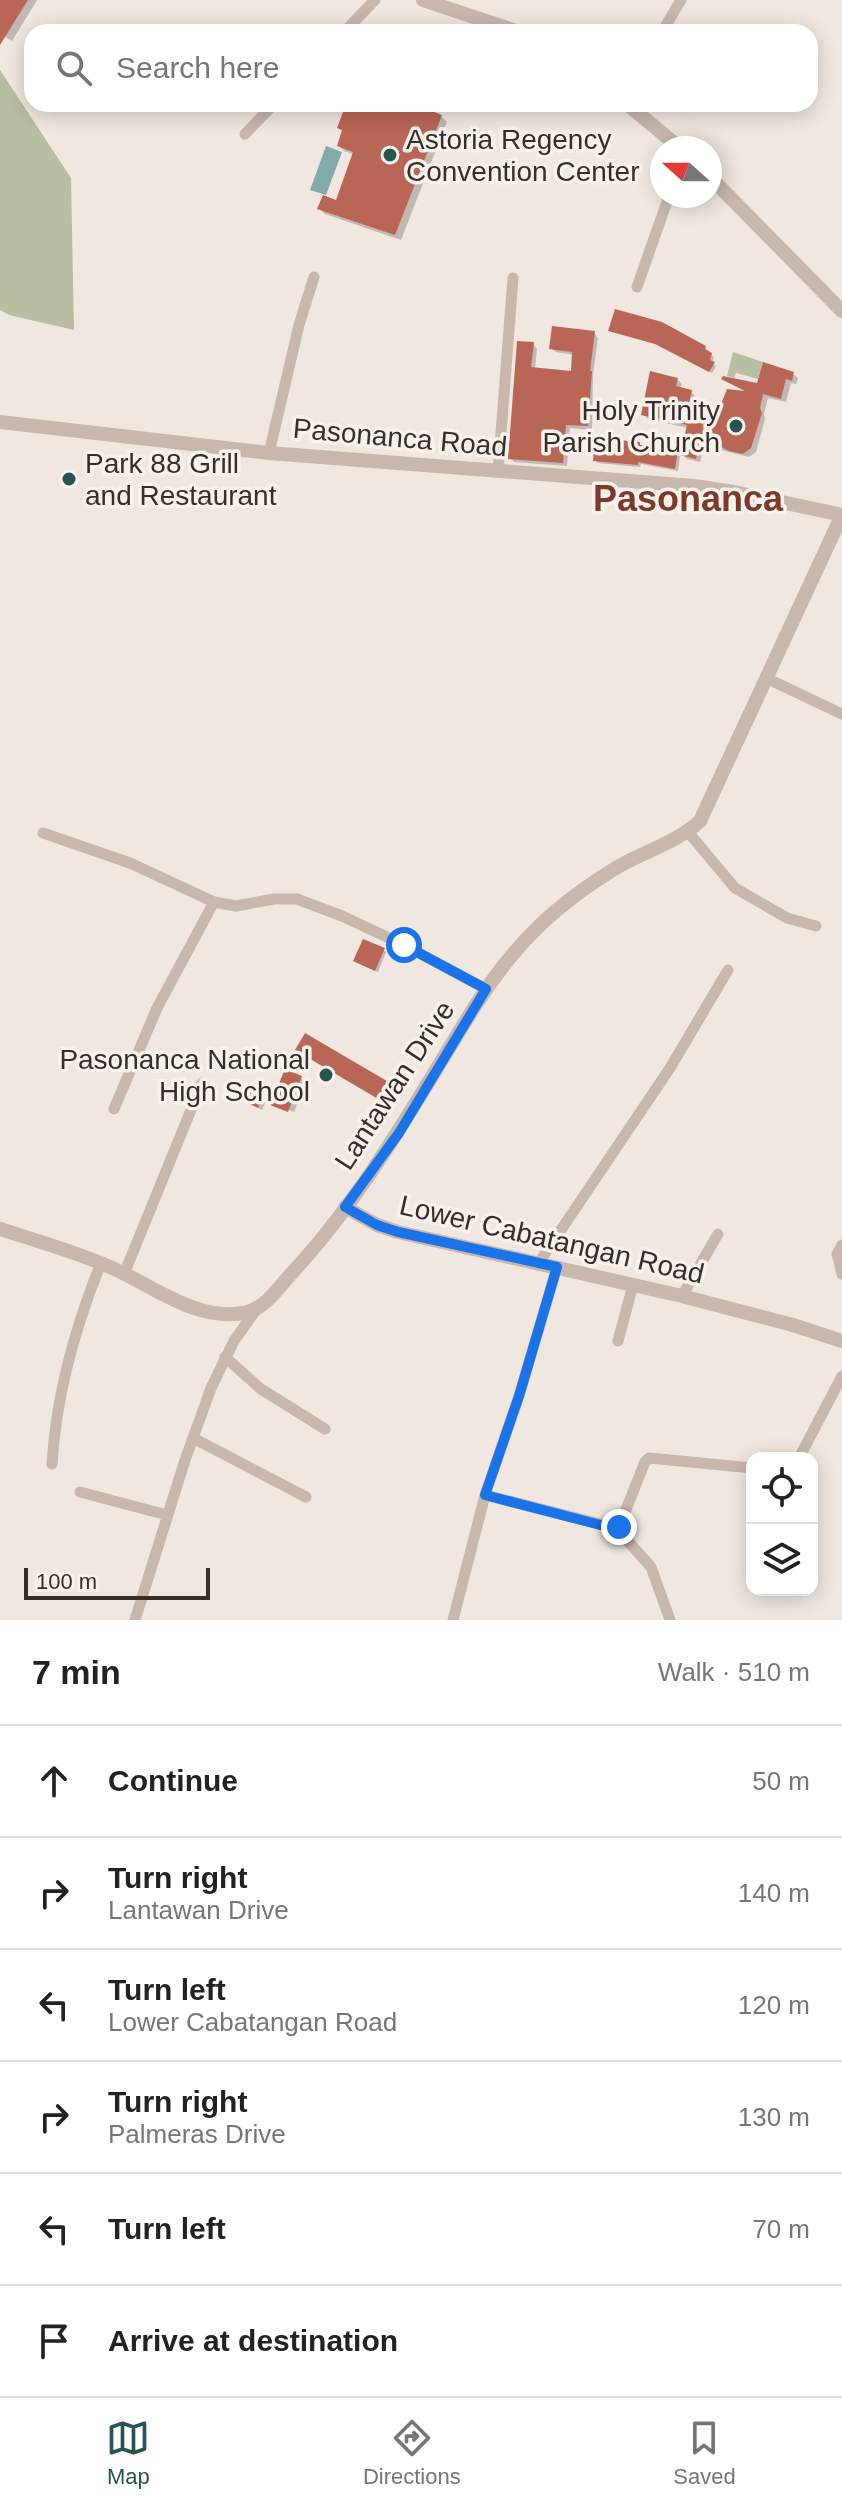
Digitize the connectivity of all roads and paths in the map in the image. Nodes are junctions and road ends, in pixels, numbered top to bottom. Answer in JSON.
{"nodes":[{"id":1,"x":375,"y":0,"type":"edge"},
{"id":2,"x":423,"y":0,"type":"edge"},
{"id":3,"x":681,"y":0,"type":"edge"},
{"id":4,"x":352,"y":24,"type":"edge"},
{"id":5,"x":495,"y":24,"type":"edge"},
{"id":6,"x":667,"y":24,"type":"edge"},
{"id":7,"x":266,"y":112,"type":"edge"},
{"id":8,"x":637,"y":112,"type":"edge"},
{"id":9,"x":245,"y":134,"type":"dead end"},
{"id":10,"x":666,"y":136,"type":"edge"},
{"id":11,"x":722,"y":189,"type":"edge"},
{"id":12,"x":665,"y":208,"type":"edge"},
{"id":13,"x":314,"y":277,"type":"dead end"},
{"id":14,"x":513,"y":278,"type":"dead end"},
{"id":15,"x":637,"y":287,"type":"dead end"},
{"id":16,"x":842,"y":311,"type":"edge"},
{"id":17,"x":0,"y":422,"type":"edge"},
{"id":18,"x":269,"y":453,"type":"junction"},
{"id":19,"x":498,"y":472,"type":"junction"},
{"id":20,"x":842,"y":515,"type":"edge"},
{"id":21,"x":766,"y":678,"type":"junction"},
{"id":22,"x":842,"y":714,"type":"edge"},
{"id":23,"x":688,"y":832,"type":"junction"},
{"id":24,"x":43,"y":833,"type":"dead end"},
{"id":25,"x":214,"y":902,"type":"junction"},
{"id":26,"x":816,"y":926,"type":"dead end"},
{"id":27,"x":728,"y":970,"type":"dead end"},
{"id":28,"x":486,"y":989,"type":"junction"},
{"id":29,"x":202,"y":1083,"type":"dead end"},
{"id":30,"x":114,"y":1109,"type":"dead end"},
{"id":31,"x":345,"y":1207,"type":"junction"},
{"id":32,"x":0,"y":1229,"type":"edge"},
{"id":33,"x":718,"y":1234,"type":"dead end"},
{"id":34,"x":842,"y":1245,"type":"edge"},
{"id":35,"x":101,"y":1263,"type":"junction"},
{"id":36,"x":538,"y":1264,"type":"junction"},
{"id":37,"x":557,"y":1267,"type":"junction"},
{"id":38,"x":124,"y":1274,"type":"junction"},
{"id":39,"x":842,"y":1274,"type":"edge"},
{"id":40,"x":633,"y":1285,"type":"junction"},
{"id":41,"x":682,"y":1296,"type":"junction"},
{"id":42,"x":256,"y":1310,"type":"junction"},
{"id":43,"x":618,"y":1341,"type":"dead end"},
{"id":44,"x":842,"y":1341,"type":"edge"},
{"id":45,"x":225,"y":1357,"type":"junction"},
{"id":46,"x":842,"y":1376,"type":"edge"},
{"id":47,"x":325,"y":1429,"type":"dead end"},
{"id":48,"x":193,"y":1438,"type":"junction"},
{"id":49,"x":802,"y":1452,"type":"edge"},
{"id":50,"x":52,"y":1464,"type":"dead end"},
{"id":51,"x":746,"y":1467,"type":"edge"},
{"id":52,"x":80,"y":1492,"type":"dead end"},
{"id":53,"x":485,"y":1495,"type":"junction"},
{"id":54,"x":306,"y":1497,"type":"dead end"},
{"id":55,"x":167,"y":1515,"type":"junction"},
{"id":56,"x":616,"y":1528,"type":"junction"},
{"id":57,"x":135,"y":1620,"type":"edge"},
{"id":58,"x":453,"y":1620,"type":"edge"},
{"id":59,"x":670,"y":1620,"type":"edge"}],
"edges":[{"from":1,"to":4,"type":"street"},
{"from":2,"to":5,"type":"street"},
{"from":3,"to":6,"type":"street"},
{"from":7,"to":9,"type":"street"},
{"from":8,"to":10,"type":"street"},
{"from":11,"to":16,"type":"street"},
{"from":12,"to":15,"type":"street"},
{"from":13,"to":18,"type":"street"},
{"from":14,"to":19,"type":"street"},
{"from":17,"to":18,"type":"street","name":"Pasonanca Road"},
{"from":18,"to":19,"type":"street","name":"Pasonanca Road"},
{"from":19,"to":20,"type":"street","name":"Pasonanca Road"},
{"from":20,"to":21,"type":"street","name":"Lantawan Drive"},
{"from":21,"to":22,"type":"street"},
{"from":21,"to":23,"type":"street","name":"Lantawan Drive"},
{"from":23,"to":26,"type":"street"},
{"from":23,"to":28,"type":"street","name":"Lantawan Drive"},
{"from":24,"to":25,"type":"street"},
{"from":25,"to":28,"type":"street"},
{"from":25,"to":30,"type":"street"},
{"from":27,"to":36,"type":"street"},
{"from":28,"to":31,"type":"street","name":"Lantawan Drive"},
{"from":29,"to":38,"type":"street"},
{"from":31,"to":36,"type":"street","name":"Lower Cabatangan Road"},
{"from":31,"to":42,"type":"street","name":"Lantawan Drive"},
{"from":32,"to":35,"type":"street"},
{"from":33,"to":41,"type":"street"},
{"from":34,"to":39,"type":"street"},
{"from":35,"to":38,"type":"street"},
{"from":35,"to":50,"type":"street"},
{"from":36,"to":37,"type":"street","name":"Lower Cabatangan Road"},
{"from":37,"to":40,"type":"street","name":"Lower Cabatangan Road"},
{"from":37,"to":53,"type":"street"},
{"from":38,"to":42,"type":"street"},
{"from":40,"to":41,"type":"street","name":"Lower Cabatangan Road"},
{"from":40,"to":43,"type":"street"},
{"from":41,"to":44,"type":"street","name":"Lower Cabatangan Road"},
{"from":42,"to":45,"type":"street","name":"Lantawan Drive"},
{"from":45,"to":47,"type":"street"},
{"from":45,"to":48,"type":"street","name":"Lantawan Drive"},
{"from":46,"to":49,"type":"street"},
{"from":48,"to":54,"type":"street"},
{"from":48,"to":55,"type":"street","name":"Lantawan Drive"},
{"from":51,"to":56,"type":"street"},
{"from":52,"to":55,"type":"street"},
{"from":53,"to":56,"type":"street"},
{"from":53,"to":58,"type":"street"},
{"from":55,"to":57,"type":"street","name":"Lantawan Drive"},
{"from":56,"to":59,"type":"street"}]}
